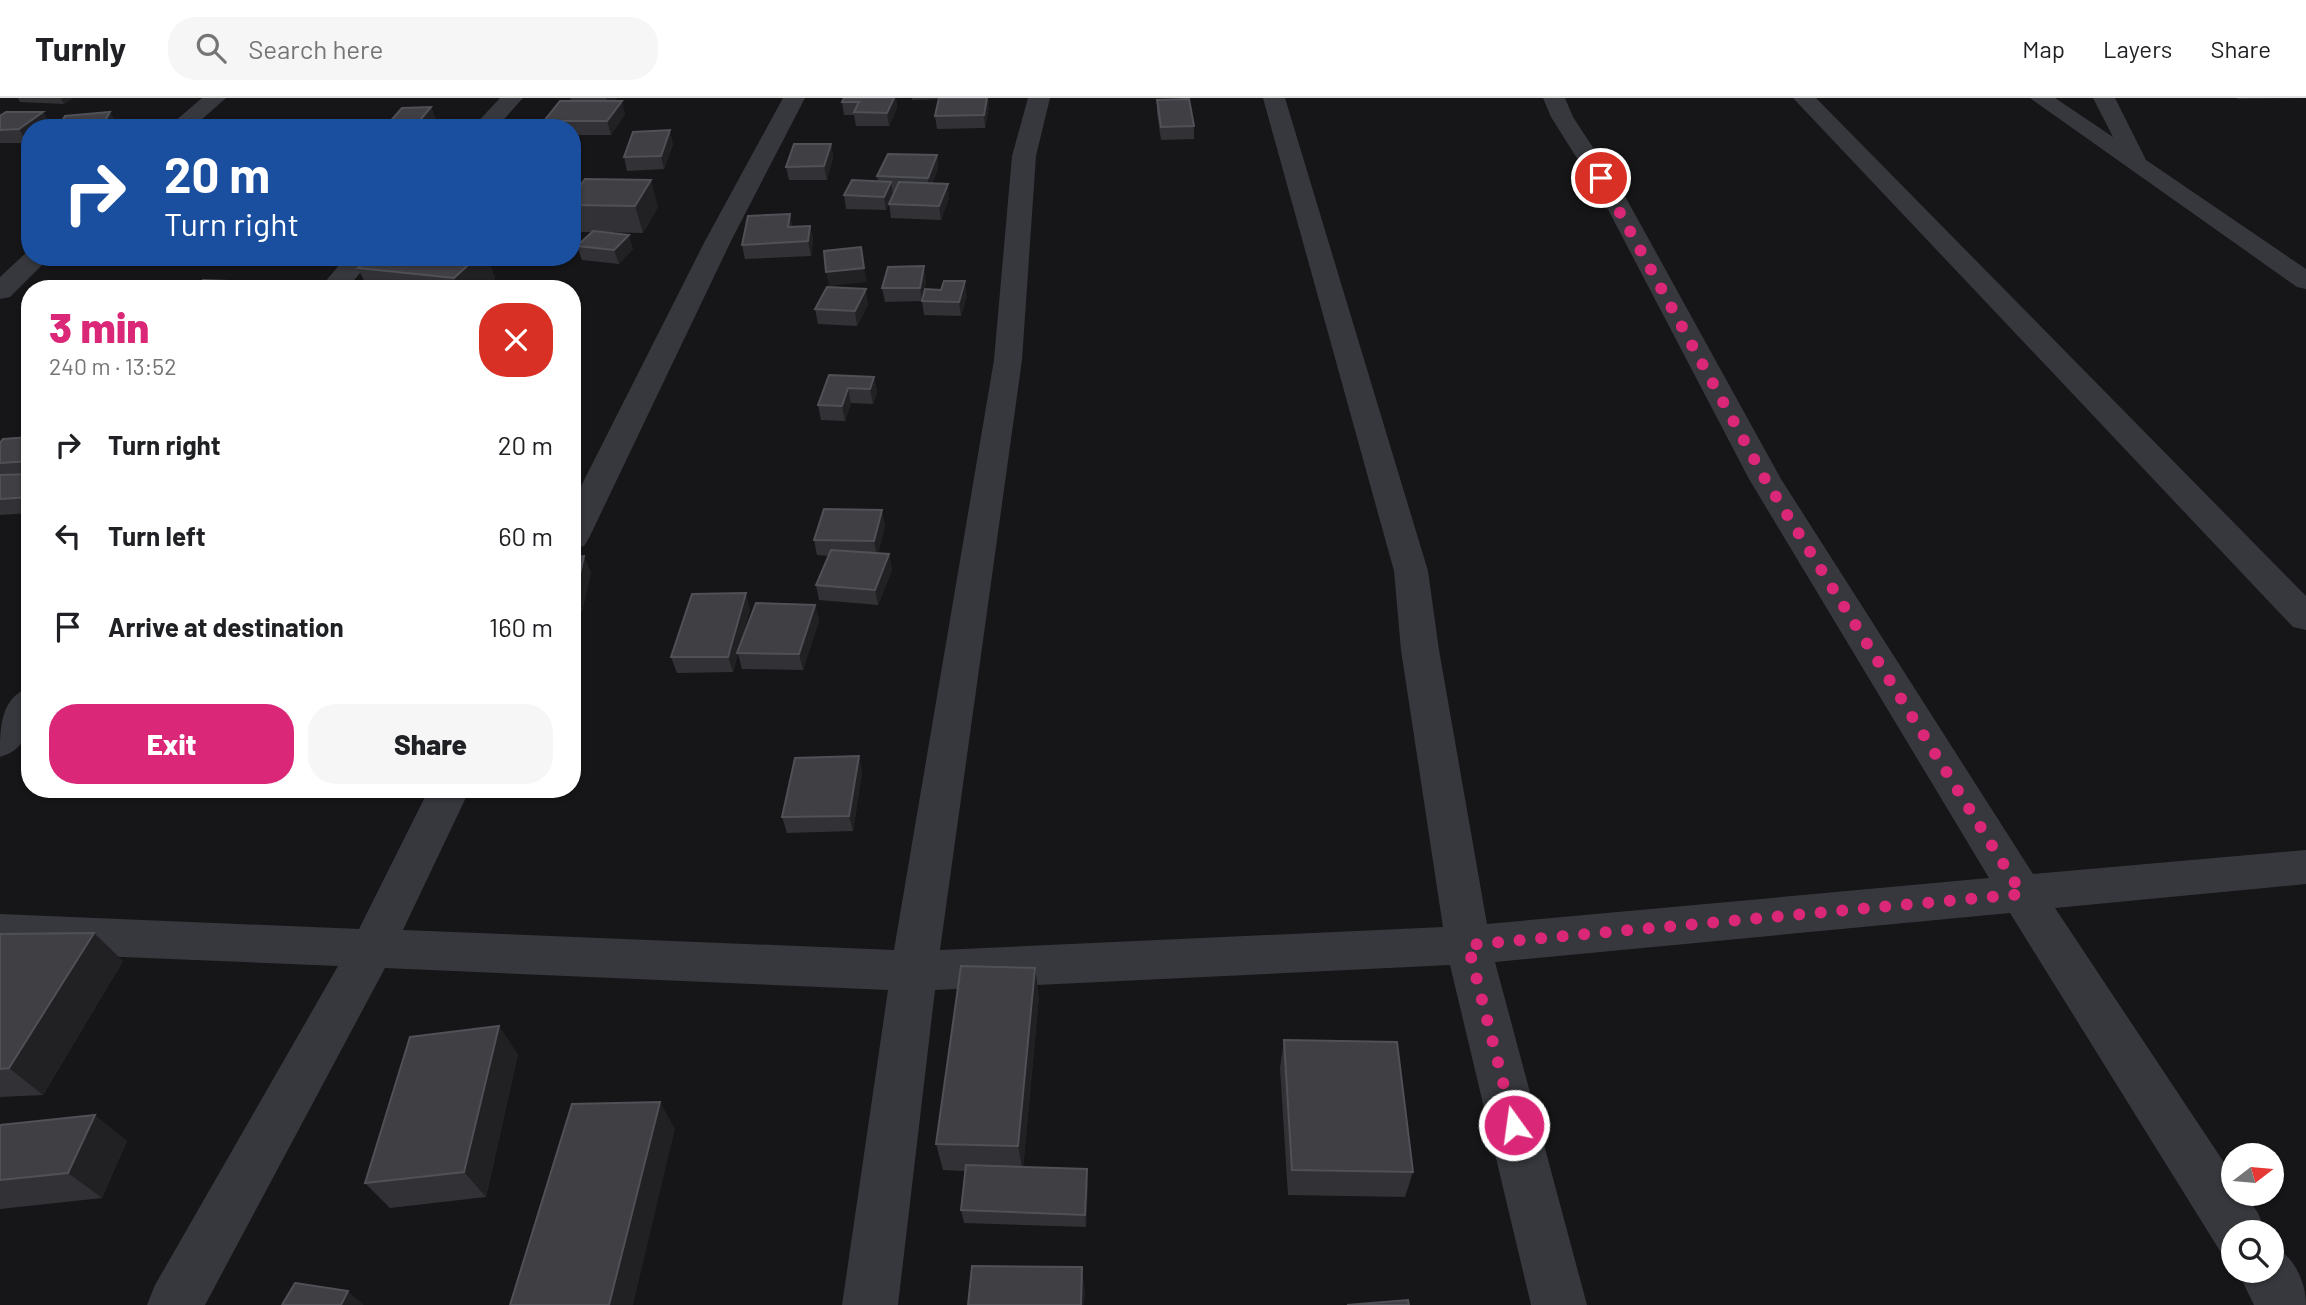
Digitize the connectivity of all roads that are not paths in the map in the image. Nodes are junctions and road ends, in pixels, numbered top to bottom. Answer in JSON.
{"nodes":[{"id":1,"x":215,"y":98,"type":"edge"},
{"id":2,"x":512,"y":98,"type":"edge"},
{"id":3,"x":794,"y":98,"type":"edge"},
{"id":4,"x":1039,"y":98,"type":"edge"},
{"id":5,"x":1274,"y":98,"type":"edge"},
{"id":6,"x":1554,"y":98,"type":"edge"},
{"id":7,"x":1804,"y":98,"type":"edge"},
{"id":8,"x":2041,"y":98,"type":"edge"},
{"id":9,"x":2104,"y":98,"type":"edge"},
{"id":10,"x":189,"y":119,"type":"edge"},
{"id":11,"x":492,"y":119,"type":"edge"},
{"id":12,"x":2139,"y":165,"type":"junction"},
{"id":13,"x":27,"y":266,"type":"edge"},
{"id":14,"x":352,"y":266,"type":"edge"},
{"id":15,"x":340,"y":280,"type":"edge"},
{"id":16,"x":2306,"y":281,"type":"edge"},
{"id":17,"x":0,"y":291,"type":"edge"},
{"id":18,"x":581,"y":520,"type":"edge"},
{"id":19,"x":2306,"y":618,"type":"edge"},
{"id":20,"x":21,"y":713,"type":"edge"},
{"id":21,"x":0,"y":742,"type":"edge"},
{"id":22,"x":446,"y":798,"type":"edge"},
{"id":23,"x":2306,"y":867,"type":"edge"},
{"id":24,"x":2022,"y":894,"type":"junction"},
{"id":25,"x":0,"y":933,"type":"edge"},
{"id":26,"x":1468,"y":945,"type":"junction"},
{"id":27,"x":372,"y":948,"type":"junction"},
{"id":28,"x":914,"y":971,"type":"junction"},
{"id":29,"x":2231,"y":1220,"type":"edge"},
{"id":30,"x":2272,"y":1283,"type":"edge"},
{"id":31,"x":175,"y":1305,"type":"edge"},
{"id":32,"x":870,"y":1305,"type":"edge"},
{"id":33,"x":1559,"y":1305,"type":"edge"},
{"id":34,"x":2286,"y":1305,"type":"edge"}],
"edges":[{"from":1,"to":10,"type":"street"},
{"from":2,"to":11,"type":"street"},
{"from":3,"to":18,"type":"street"},
{"from":4,"to":28,"type":"street"},
{"from":5,"to":26,"type":"street"},
{"from":6,"to":24,"type":"street"},
{"from":7,"to":19,"type":"street"},
{"from":8,"to":12,"type":"street"},
{"from":9,"to":12,"type":"street"},
{"from":12,"to":16,"type":"street"},
{"from":13,"to":17,"type":"street"},
{"from":14,"to":15,"type":"street"},
{"from":20,"to":21,"type":"street"},
{"from":22,"to":27,"type":"street"},
{"from":23,"to":24,"type":"street"},
{"from":24,"to":26,"type":"street"},
{"from":24,"to":29,"type":"street"},
{"from":25,"to":27,"type":"street"},
{"from":26,"to":28,"type":"street"},
{"from":26,"to":33,"type":"street"},
{"from":27,"to":28,"type":"street"},
{"from":27,"to":31,"type":"street"},
{"from":28,"to":32,"type":"street"},
{"from":30,"to":34,"type":"street"}]}
